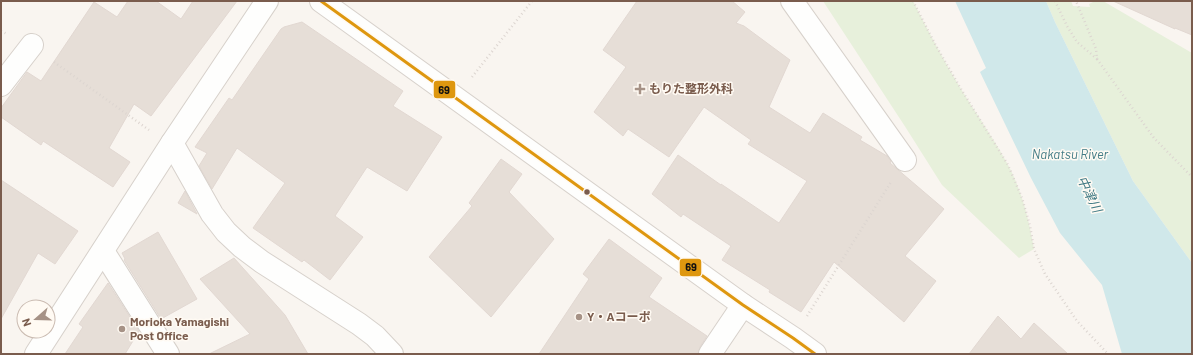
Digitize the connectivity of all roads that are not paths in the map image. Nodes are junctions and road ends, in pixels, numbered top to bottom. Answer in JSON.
{"nodes":[{"id":1,"x":267,"y":1,"type":"edge"},
{"id":2,"x":320,"y":1,"type":"edge"},
{"id":3,"x":792,"y":1,"type":"edge"},
{"id":4,"x":32,"y":45,"type":"road end"},
{"id":5,"x":1,"y":85,"type":"edge"},
{"id":6,"x":172,"y":143,"type":"junction"},
{"id":7,"x":905,"y":160,"type":"road end"},
{"id":8,"x":103,"y":251,"type":"junction"},
{"id":9,"x":743,"y":305,"type":"junction"},
{"id":10,"x":811,"y":353,"type":"edge"},
{"id":11,"x":36,"y":354,"type":"edge"},
{"id":12,"x":168,"y":354,"type":"edge"},
{"id":13,"x":392,"y":354,"type":"edge"},
{"id":14,"x":710,"y":354,"type":"edge"}],
"edges":[{"from":1,"to":6,"type":"street"},
{"from":2,"to":9,"type":"street"},
{"from":3,"to":7,"type":"street"},
{"from":4,"to":5,"type":"street"},
{"from":6,"to":8,"type":"street"},
{"from":6,"to":13,"type":"street"},
{"from":8,"to":11,"type":"street"},
{"from":8,"to":12,"type":"street"},
{"from":9,"to":10,"type":"street"},
{"from":9,"to":14,"type":"street"}]}
